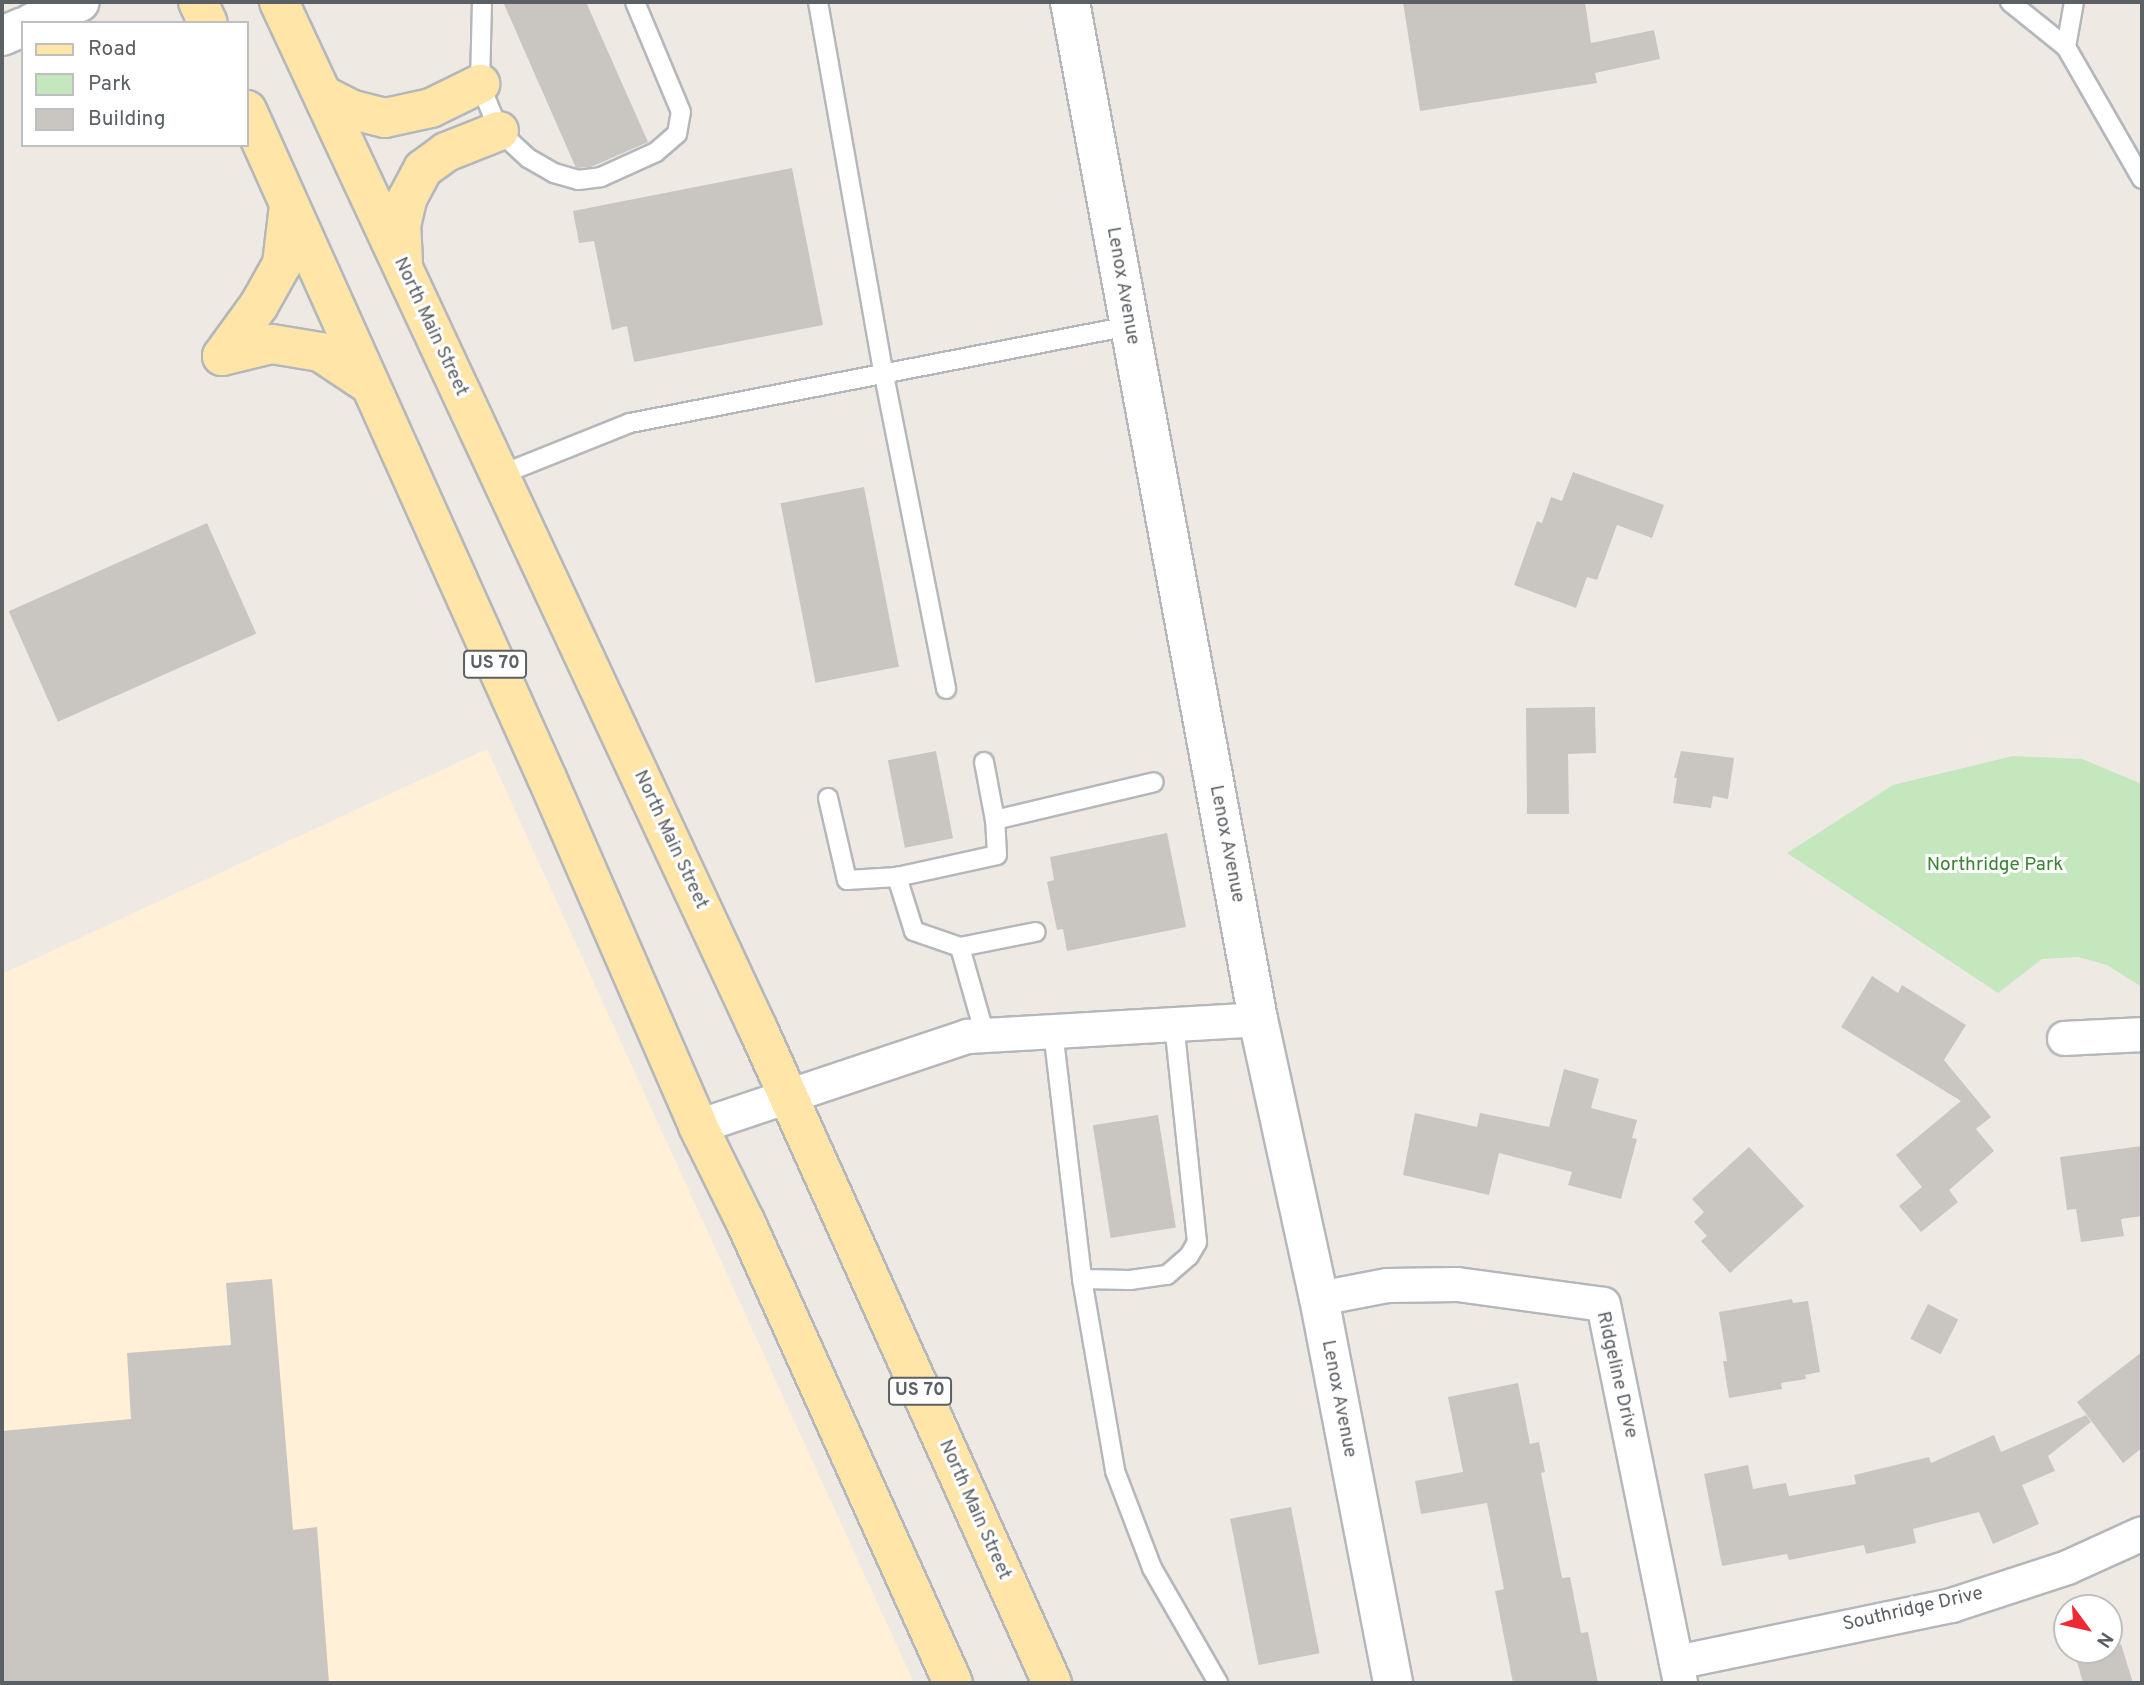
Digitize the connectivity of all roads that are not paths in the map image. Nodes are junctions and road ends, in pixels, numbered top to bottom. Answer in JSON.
{"nodes":[{"id":1,"x":80,"y":2,"type":"edge"},
{"id":2,"x":198,"y":2,"type":"edge"},
{"id":3,"x":279,"y":2,"type":"edge"},
{"id":4,"x":482,"y":2,"type":"edge"},
{"id":5,"x":635,"y":2,"type":"edge"},
{"id":6,"x":818,"y":2,"type":"edge"},
{"id":7,"x":1070,"y":2,"type":"edge"},
{"id":8,"x":2010,"y":2,"type":"edge"},
{"id":9,"x":2074,"y":2,"type":"edge"},
{"id":10,"x":37,"y":21,"type":"edge"},
{"id":11,"x":207,"y":21,"type":"edge"},
{"id":12,"x":21,"y":28,"type":"edge"},
{"id":13,"x":2,"y":36,"type":"edge"},
{"id":14,"x":2066,"y":47,"type":"junction"},
{"id":15,"x":480,"y":84,"type":"junction"},
{"id":16,"x":323,"y":95,"type":"junction"},
{"id":17,"x":248,"y":112,"type":"edge"},
{"id":18,"x":499,"y":131,"type":"junction"},
{"id":19,"x":2142,"y":179,"type":"edge"},
{"id":20,"x":289,"y":204,"type":"junction"},
{"id":21,"x":404,"y":271,"type":"junction"},
{"id":22,"x":1129,"y":326,"type":"junction"},
{"id":23,"x":884,"y":374,"type":"junction"},
{"id":24,"x":370,"y":385,"type":"junction"},
{"id":25,"x":500,"y":475,"type":"junction"},
{"id":26,"x":946,"y":688,"type":"dead end"},
{"id":27,"x":984,"y":762,"type":"dead end"},
{"id":28,"x":1154,"y":782,"type":"dead end"},
{"id":29,"x":828,"y":798,"type":"dead end"},
{"id":30,"x":995,"y":820,"type":"junction"},
{"id":31,"x":898,"y":877,"type":"junction"},
{"id":32,"x":1035,"y":932,"type":"dead end"},
{"id":33,"x":960,"y":947,"type":"junction"},
{"id":34,"x":1258,"y":1019,"type":"junction"},
{"id":35,"x":1174,"y":1024,"type":"junction"},
{"id":36,"x":1053,"y":1031,"type":"junction"},
{"id":37,"x":2142,"y":1034,"type":"edge"},
{"id":38,"x":985,"y":1035,"type":"junction"},
{"id":39,"x":2064,"y":1038,"type":"dead end"},
{"id":40,"x":789,"y":1098,"type":"junction"},
{"id":41,"x":698,"y":1126,"type":"junction"},
{"id":42,"x":1082,"y":1279,"type":"junction"},
{"id":43,"x":1319,"y":1298,"type":"junction"},
{"id":44,"x":2142,"y":1533,"type":"edge"},
{"id":45,"x":1678,"y":1673,"type":"edge"},
{"id":46,"x":953,"y":1683,"type":"edge"},
{"id":47,"x":1052,"y":1683,"type":"edge"},
{"id":48,"x":1218,"y":1683,"type":"edge"},
{"id":49,"x":1393,"y":1683,"type":"edge"}],
"edges":[{"from":1,"to":10,"type":"street"},
{"from":2,"to":11,"type":"main road"},
{"from":3,"to":16,"type":"main road","name":"North Main Street","number":"US 70"},
{"from":4,"to":15,"type":"lane"},
{"from":5,"to":18,"type":"lane"},
{"from":6,"to":23,"type":"lane"},
{"from":7,"to":22,"type":"street","name":"Lenox Avenue"},
{"from":8,"to":14,"type":"lane"},
{"from":9,"to":14,"type":"lane"},
{"from":12,"to":13,"type":"street"},
{"from":14,"to":19,"type":"lane"},
{"from":15,"to":16,"type":"main road"},
{"from":15,"to":18,"type":"lane"},
{"from":16,"to":21,"type":"main road","name":"North Main Street","number":"US 70"},
{"from":17,"to":20,"type":"main road","number":"US 70"},
{"from":18,"to":21,"type":"main road"},
{"from":20,"to":24,"type":"main road","number":"US 70"},
{"from":20,"to":24,"type":"main road"},
{"from":21,"to":25,"type":"main road","name":"North Main Street","number":"US 70"},
{"from":22,"to":23,"type":"lane"},
{"from":22,"to":34,"type":"street","name":"Lenox Avenue"},
{"from":23,"to":25,"type":"lane"},
{"from":23,"to":26,"type":"lane"},
{"from":24,"to":41,"type":"main road","number":"US 70"},
{"from":25,"to":40,"type":"main road","name":"North Main Street","number":"US 70"},
{"from":27,"to":30,"type":"lane"},
{"from":28,"to":30,"type":"lane"},
{"from":29,"to":31,"type":"lane"},
{"from":30,"to":31,"type":"lane"},
{"from":31,"to":33,"type":"lane"},
{"from":32,"to":33,"type":"lane"},
{"from":33,"to":38,"type":"lane"},
{"from":34,"to":35,"type":"street"},
{"from":34,"to":43,"type":"street","name":"Lenox Avenue"},
{"from":35,"to":36,"type":"street"},
{"from":35,"to":42,"type":"lane"},
{"from":36,"to":38,"type":"street"},
{"from":36,"to":42,"type":"lane"},
{"from":37,"to":39,"type":"street"},
{"from":38,"to":40,"type":"street"},
{"from":40,"to":41,"type":"street"},
{"from":40,"to":47,"type":"main road","name":"North Main Street","number":"US 70"},
{"from":41,"to":46,"type":"main road","number":"US 70"},
{"from":42,"to":48,"type":"lane"},
{"from":43,"to":45,"type":"street","name":"Ridgeline Drive"},
{"from":43,"to":49,"type":"street","name":"Lenox Avenue"},
{"from":44,"to":45,"type":"street","name":"Southridge Drive"}]}
